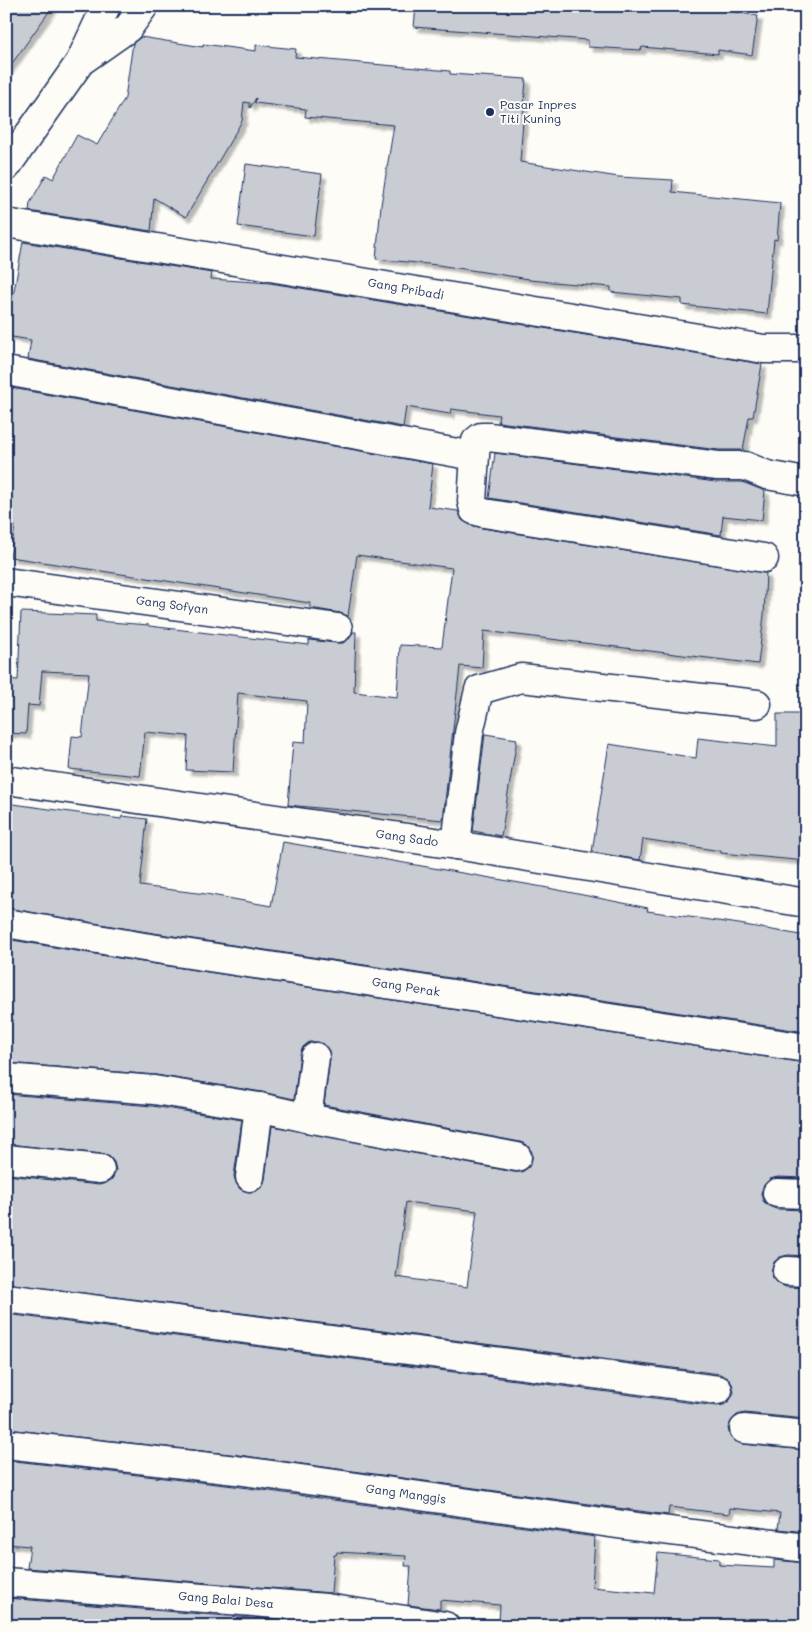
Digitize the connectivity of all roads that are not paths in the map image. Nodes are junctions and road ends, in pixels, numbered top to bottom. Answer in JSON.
{"nodes":[{"id":1,"x":106,"y":7,"type":"edge"},
{"id":2,"x":136,"y":17,"type":"edge"},
{"id":3,"x":80,"y":62,"type":"junction"},
{"id":4,"x":6,"y":167,"type":"edge"},
{"id":5,"x":6,"y":223,"type":"edge"},
{"id":6,"x":806,"y":349,"type":"edge"},
{"id":7,"x":6,"y":371,"type":"edge"},
{"id":8,"x":474,"y":456,"type":"junction"},
{"id":9,"x":806,"y":482,"type":"edge"},
{"id":10,"x":764,"y":558,"type":"dead end"},
{"id":11,"x":6,"y":582,"type":"edge"},
{"id":12,"x":338,"y":628,"type":"dead end"},
{"id":13,"x":757,"y":704,"type":"dead end"},
{"id":14,"x":6,"y":780,"type":"edge"},
{"id":15,"x":456,"y":845,"type":"junction"},
{"id":16,"x":806,"y":903,"type":"edge"},
{"id":17,"x":6,"y":923,"type":"edge"},
{"id":18,"x":806,"y":1048,"type":"edge"},
{"id":19,"x":315,"y":1057,"type":"dead end"},
{"id":20,"x":6,"y":1078,"type":"edge"},
{"id":21,"x":259,"y":1107,"type":"junction"},
{"id":22,"x":307,"y":1118,"type":"junction"},
{"id":23,"x":517,"y":1157,"type":"dead end"},
{"id":24,"x":6,"y":1159,"type":"edge"},
{"id":25,"x":100,"y":1169,"type":"dead end"},
{"id":26,"x":250,"y":1177,"type":"dead end"},
{"id":27,"x":777,"y":1193,"type":"dead end"},
{"id":28,"x":806,"y":1194,"type":"edge"},
{"id":29,"x":6,"y":1298,"type":"edge"},
{"id":30,"x":718,"y":1390,"type":"dead end"},
{"id":31,"x":744,"y":1429,"type":"dead end"},
{"id":32,"x":806,"y":1435,"type":"edge"},
{"id":33,"x":6,"y":1444,"type":"edge"},
{"id":34,"x":806,"y":1548,"type":"edge"},
{"id":35,"x":6,"y":1582,"type":"edge"},
{"id":36,"x":445,"y":1626,"type":"edge"}],
"edges":[{"from":1,"to":2,"type":"street"},
{"from":1,"to":3,"type":"street"},
{"from":2,"to":3,"type":"street"},
{"from":3,"to":4,"type":"street"},
{"from":5,"to":6,"type":"street","name":"Gang Pribadi"},
{"from":7,"to":8,"type":"street"},
{"from":8,"to":9,"type":"street"},
{"from":8,"to":10,"type":"street"},
{"from":11,"to":12,"type":"street","name":"Gang Sofyan"},
{"from":13,"to":15,"type":"street"},
{"from":14,"to":15,"type":"street","name":"Gang Sado"},
{"from":15,"to":16,"type":"street","name":"Gang Sado"},
{"from":17,"to":18,"type":"street","name":"Gang Perak"},
{"from":19,"to":22,"type":"street"},
{"from":20,"to":21,"type":"street"},
{"from":21,"to":22,"type":"street"},
{"from":21,"to":26,"type":"street"},
{"from":22,"to":23,"type":"street"},
{"from":24,"to":25,"type":"street"},
{"from":27,"to":28,"type":"street"},
{"from":29,"to":30,"type":"street"},
{"from":31,"to":32,"type":"street"},
{"from":33,"to":34,"type":"street","name":"Gang Manggis"},
{"from":35,"to":36,"type":"street","name":"Gang Balai Desa"}]}
